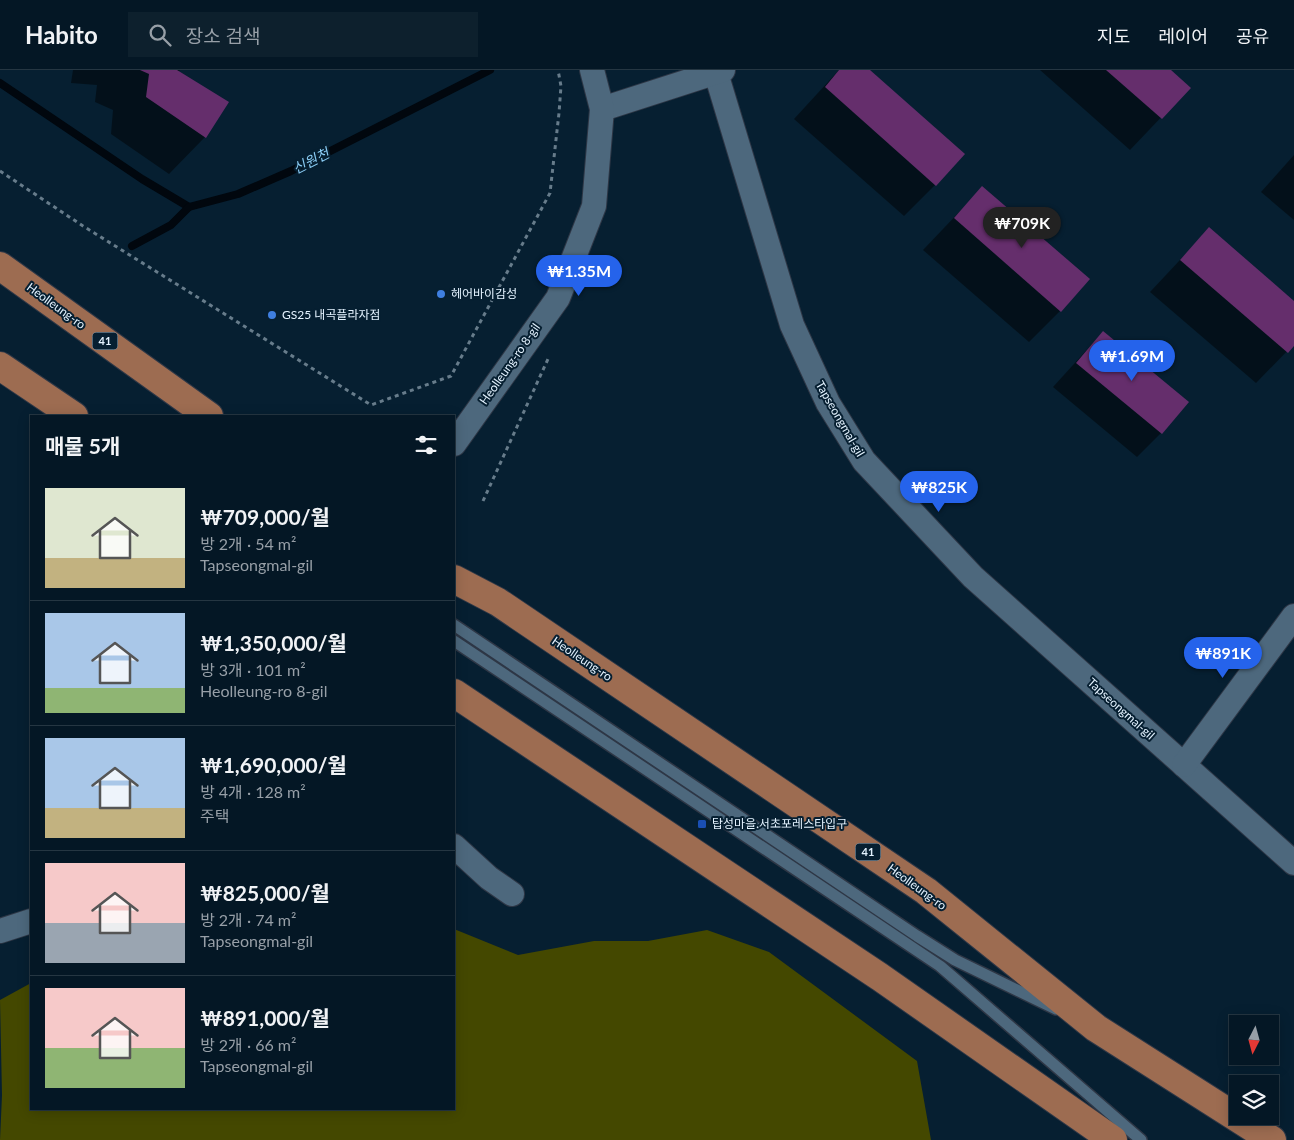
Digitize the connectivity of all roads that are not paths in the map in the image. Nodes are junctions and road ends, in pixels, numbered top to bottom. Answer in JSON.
{"nodes":[{"id":1,"x":592,"y":70,"type":"edge"},
{"id":2,"x":719,"y":71,"type":"edge"},
{"id":3,"x":602,"y":109,"type":"junction"},
{"id":4,"x":0,"y":266,"type":"edge"},
{"id":5,"x":0,"y":366,"type":"edge"},
{"id":6,"x":73,"y":415,"type":"edge"},
{"id":7,"x":208,"y":415,"type":"edge"},
{"id":8,"x":455,"y":443,"type":"edge"},
{"id":9,"x":455,"y":580,"type":"edge"},
{"id":10,"x":1294,"y":616,"type":"edge"},
{"id":11,"x":455,"y":626,"type":"edge"},
{"id":12,"x":455,"y":642,"type":"edge"},
{"id":13,"x":455,"y":694,"type":"edge"},
{"id":14,"x":1184,"y":765,"type":"junction"},
{"id":15,"x":455,"y":847,"type":"edge"},
{"id":16,"x":1294,"y":863,"type":"edge"},
{"id":17,"x":512,"y":894,"type":"dead end"},
{"id":18,"x":30,"y":921,"type":"edge"},
{"id":19,"x":0,"y":932,"type":"edge"},
{"id":20,"x":1096,"y":1028,"type":"junction"},
{"id":21,"x":1113,"y":1140,"type":"edge"},
{"id":22,"x":1142,"y":1140,"type":"edge"},
{"id":23,"x":1272,"y":1140,"type":"edge"}],
"edges":[{"from":1,"to":3,"type":"street","name":"Heolleung-ro 8-gil"},
{"from":2,"to":3,"type":"street"},
{"from":2,"to":14,"type":"street","name":"Tapseongmal-gil"},
{"from":3,"to":8,"type":"street","name":"Heolleung-ro 8-gil"},
{"from":4,"to":7,"type":"main road","name":"Heolleung-ro","number":"41"},
{"from":5,"to":6,"type":"main road"},
{"from":9,"to":20,"type":"main road","name":"Heolleung-ro","number":"41"},
{"from":10,"to":14,"type":"street"},
{"from":11,"to":20,"type":"lane"},
{"from":12,"to":22,"type":"lane"},
{"from":13,"to":21,"type":"main road"},
{"from":14,"to":16,"type":"street","name":"Tapseongmal-gil"},
{"from":15,"to":17,"type":"street"},
{"from":18,"to":19,"type":"street"},
{"from":20,"to":23,"type":"main road","name":"Heolleung-ro","number":"41"}]}
